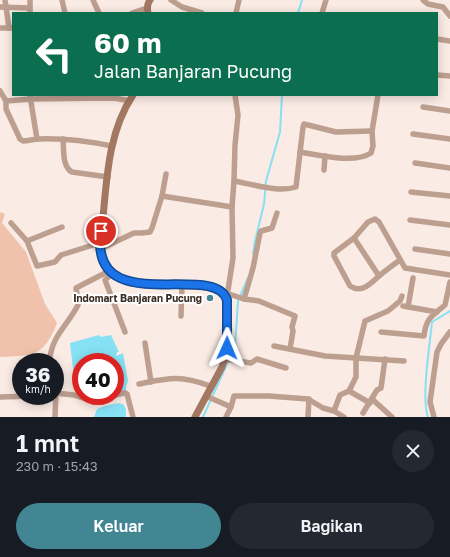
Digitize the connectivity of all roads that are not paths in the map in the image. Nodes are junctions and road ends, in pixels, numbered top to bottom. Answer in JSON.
{"nodes":[{"id":1,"x":5,"y":0,"type":"edge"},
{"id":2,"x":30,"y":0,"type":"edge"},
{"id":3,"x":62,"y":0,"type":"edge"},
{"id":4,"x":93,"y":0,"type":"edge"},
{"id":5,"x":150,"y":0,"type":"edge"},
{"id":6,"x":171,"y":0,"type":"edge"},
{"id":7,"x":239,"y":0,"type":"edge"},
{"id":8,"x":326,"y":0,"type":"edge"},
{"id":9,"x":423,"y":0,"type":"edge"},
{"id":10,"x":3,"y":7,"type":"edge"},
{"id":11,"x":148,"y":10,"type":"edge"},
{"id":12,"x":30,"y":11,"type":"edge"},
{"id":13,"x":65,"y":12,"type":"edge"},
{"id":14,"x":99,"y":12,"type":"edge"},
{"id":15,"x":137,"y":12,"type":"edge"},
{"id":16,"x":199,"y":12,"type":"edge"},
{"id":17,"x":236,"y":12,"type":"edge"},
{"id":18,"x":322,"y":12,"type":"edge"},
{"id":19,"x":450,"y":16,"type":"edge"},
{"id":20,"x":0,"y":28,"type":"edge"},
{"id":21,"x":11,"y":28,"type":"edge"},
{"id":22,"x":438,"y":40,"type":"edge"},
{"id":23,"x":450,"y":41,"type":"edge"},
{"id":24,"x":438,"y":75,"type":"edge"},
{"id":25,"x":450,"y":76,"type":"edge"},
{"id":26,"x":0,"y":91,"type":"edge"},
{"id":27,"x":235,"y":96,"type":"edge"},
{"id":28,"x":378,"y":96,"type":"edge"},
{"id":29,"x":31,"y":97,"type":"edge"},
{"id":30,"x":132,"y":98,"type":"edge"},
{"id":31,"x":6,"y":100,"type":"junction"},
{"id":32,"x":423,"y":107,"type":"dead end"},
{"id":33,"x":450,"y":110,"type":"edge"},
{"id":34,"x":372,"y":130,"type":"junction"},
{"id":35,"x":412,"y":134,"type":"dead end"},
{"id":36,"x":38,"y":139,"type":"junction"},
{"id":37,"x":63,"y":139,"type":"junction"},
{"id":38,"x":450,"y":139,"type":"edge"},
{"id":39,"x":112,"y":146,"type":"junction"},
{"id":40,"x":300,"y":152,"type":"junction"},
{"id":41,"x":325,"y":156,"type":"junction"},
{"id":42,"x":414,"y":163,"type":"dead end"},
{"id":43,"x":450,"y":168,"type":"edge"},
{"id":44,"x":324,"y":170,"type":"dead end"},
{"id":45,"x":166,"y":174,"type":"dead end"},
{"id":46,"x":108,"y":177,"type":"junction"},
{"id":47,"x":234,"y":181,"type":"junction"},
{"id":48,"x":411,"y":192,"type":"dead end"},
{"id":49,"x":162,"y":196,"type":"junction"},
{"id":50,"x":450,"y":196,"type":"edge"},
{"id":51,"x":232,"y":207,"type":"junction"},
{"id":52,"x":277,"y":213,"type":"dead end"},
{"id":53,"x":410,"y":220,"type":"dead end"},
{"id":54,"x":11,"y":223,"type":"dead end"},
{"id":55,"x":450,"y":225,"type":"edge"},
{"id":56,"x":62,"y":227,"type":"dead end"},
{"id":57,"x":354,"y":238,"type":"junction"},
{"id":58,"x":27,"y":241,"type":"junction"},
{"id":59,"x":100,"y":247,"type":"junction"},
{"id":60,"x":415,"y":249,"type":"dead end"},
{"id":61,"x":450,"y":254,"type":"edge"},
{"id":62,"x":400,"y":260,"type":"junction"},
{"id":63,"x":111,"y":272,"type":"junction"},
{"id":64,"x":450,"y":275,"type":"edge"},
{"id":65,"x":378,"y":276,"type":"junction"},
{"id":66,"x":413,"y":278,"type":"dead end"},
{"id":67,"x":450,"y":283,"type":"edge"},
{"id":68,"x":182,"y":285,"type":"junction"},
{"id":69,"x":226,"y":294,"type":"junction"},
{"id":70,"x":402,"y":296,"type":"dead end"},
{"id":71,"x":241,"y":297,"type":"junction"},
{"id":72,"x":437,"y":312,"type":"junction"},
{"id":73,"x":181,"y":316,"type":"dead end"},
{"id":74,"x":125,"y":332,"type":"dead end"},
{"id":75,"x":381,"y":332,"type":"dead end"},
{"id":76,"x":450,"y":332,"type":"edge"},
{"id":77,"x":145,"y":343,"type":"dead end"},
{"id":78,"x":274,"y":346,"type":"dead end"},
{"id":79,"x":290,"y":349,"type":"junction"},
{"id":80,"x":50,"y":353,"type":"edge"},
{"id":81,"x":356,"y":358,"type":"junction"},
{"id":82,"x":385,"y":359,"type":"junction"},
{"id":83,"x":229,"y":360,"type":"junction"},
{"id":84,"x":404,"y":361,"type":"dead end"},
{"id":85,"x":286,"y":368,"type":"dead end"},
{"id":86,"x":151,"y":382,"type":"junction"},
{"id":87,"x":139,"y":384,"type":"dead end"},
{"id":88,"x":210,"y":386,"type":"junction"},
{"id":89,"x":350,"y":391,"type":"junction"},
{"id":90,"x":124,"y":393,"type":"edge"},
{"id":91,"x":206,"y":396,"type":"junction"},
{"id":92,"x":0,"y":397,"type":"edge"},
{"id":93,"x":12,"y":397,"type":"edge"},
{"id":94,"x":309,"y":399,"type":"junction"},
{"id":95,"x":371,"y":401,"type":"junction"},
{"id":96,"x":54,"y":405,"type":"edge"},
{"id":97,"x":231,"y":407,"type":"junction"},
{"id":98,"x":334,"y":411,"type":"junction"},
{"id":99,"x":363,"y":413,"type":"dead end"},
{"id":100,"x":54,"y":417,"type":"edge"},
{"id":101,"x":133,"y":417,"type":"edge"},
{"id":102,"x":195,"y":417,"type":"edge"},
{"id":103,"x":226,"y":417,"type":"edge"},
{"id":104,"x":308,"y":417,"type":"edge"},
{"id":105,"x":344,"y":417,"type":"edge"},
{"id":106,"x":392,"y":417,"type":"edge"},
{"id":107,"x":434,"y":417,"type":"edge"}],
"edges":[{"from":1,"to":10,"type":"street"},
{"from":2,"to":12,"type":"street"},
{"from":3,"to":13,"type":"street"},
{"from":4,"to":14,"type":"street"},
{"from":5,"to":11,"type":"street"},
{"from":6,"to":16,"type":"street"},
{"from":7,"to":17,"type":"street"},
{"from":8,"to":18,"type":"street"},
{"from":9,"to":19,"type":"street"},
{"from":10,"to":12,"type":"street"},
{"from":10,"to":21,"type":"street"},
{"from":11,"to":15,"type":"street"},
{"from":20,"to":21,"type":"street"},
{"from":22,"to":23,"type":"street"},
{"from":24,"to":25,"type":"street"},
{"from":26,"to":31,"type":"street"},
{"from":27,"to":47,"type":"street"},
{"from":28,"to":34,"type":"street"},
{"from":29,"to":30,"type":"street"},
{"from":29,"to":31,"type":"street"},
{"from":29,"to":36,"type":"street"},
{"from":30,"to":39,"type":"street"},
{"from":31,"to":36,"type":"street"},
{"from":32,"to":33,"type":"street"},
{"from":34,"to":40,"type":"street"},
{"from":34,"to":41,"type":"street"},
{"from":35,"to":38,"type":"street"},
{"from":36,"to":37,"type":"street"},
{"from":37,"to":39,"type":"street"},
{"from":37,"to":46,"type":"street"},
{"from":39,"to":46,"type":"street"},
{"from":40,"to":41,"type":"street"},
{"from":40,"to":47,"type":"street"},
{"from":41,"to":44,"type":"street"},
{"from":42,"to":43,"type":"street"},
{"from":45,"to":49,"type":"street"},
{"from":46,"to":59,"type":"street"},
{"from":47,"to":51,"type":"street"},
{"from":48,"to":50,"type":"street"},
{"from":49,"to":51,"type":"street"},
{"from":49,"to":59,"type":"street"},
{"from":51,"to":69,"type":"street"},
{"from":52,"to":71,"type":"street"},
{"from":53,"to":55,"type":"street"},
{"from":54,"to":58,"type":"street"},
{"from":56,"to":58,"type":"street"},
{"from":57,"to":62,"type":"street"},
{"from":57,"to":65,"type":"street"},
{"from":57,"to":65,"type":"street"},
{"from":58,"to":59,"type":"street"},
{"from":59,"to":63,"type":"street"},
{"from":60,"to":61,"type":"street"},
{"from":62,"to":64,"type":"street"},
{"from":62,"to":65,"type":"street"},
{"from":63,"to":68,"type":"street"},
{"from":63,"to":74,"type":"street"},
{"from":63,"to":80,"type":"street"},
{"from":66,"to":72,"type":"street"},
{"from":67,"to":72,"type":"street"},
{"from":68,"to":69,"type":"street"},
{"from":68,"to":73,"type":"street"},
{"from":69,"to":71,"type":"street"},
{"from":69,"to":83,"type":"street"},
{"from":70,"to":81,"type":"street"},
{"from":71,"to":79,"type":"street"},
{"from":72,"to":75,"type":"street"},
{"from":76,"to":107,"type":"street"},
{"from":77,"to":86,"type":"street"},
{"from":78,"to":79,"type":"street"},
{"from":79,"to":81,"type":"street"},
{"from":81,"to":82,"type":"street"},
{"from":81,"to":89,"type":"street"},
{"from":82,"to":84,"type":"street"},
{"from":82,"to":95,"type":"street"},
{"from":83,"to":85,"type":"street"},
{"from":83,"to":88,"type":"street"},
{"from":86,"to":87,"type":"street"},
{"from":86,"to":88,"type":"street"},
{"from":88,"to":91,"type":"street"},
{"from":89,"to":95,"type":"street"},
{"from":89,"to":98,"type":"street"},
{"from":90,"to":101,"type":"street"},
{"from":91,"to":97,"type":"street"},
{"from":91,"to":102,"type":"street"},
{"from":92,"to":93,"type":"street"},
{"from":94,"to":97,"type":"street"},
{"from":94,"to":98,"type":"street"},
{"from":94,"to":104,"type":"street"},
{"from":95,"to":99,"type":"street"},
{"from":95,"to":106,"type":"street"},
{"from":96,"to":100,"type":"street"},
{"from":97,"to":103,"type":"street"},
{"from":98,"to":105,"type":"street"}]}
